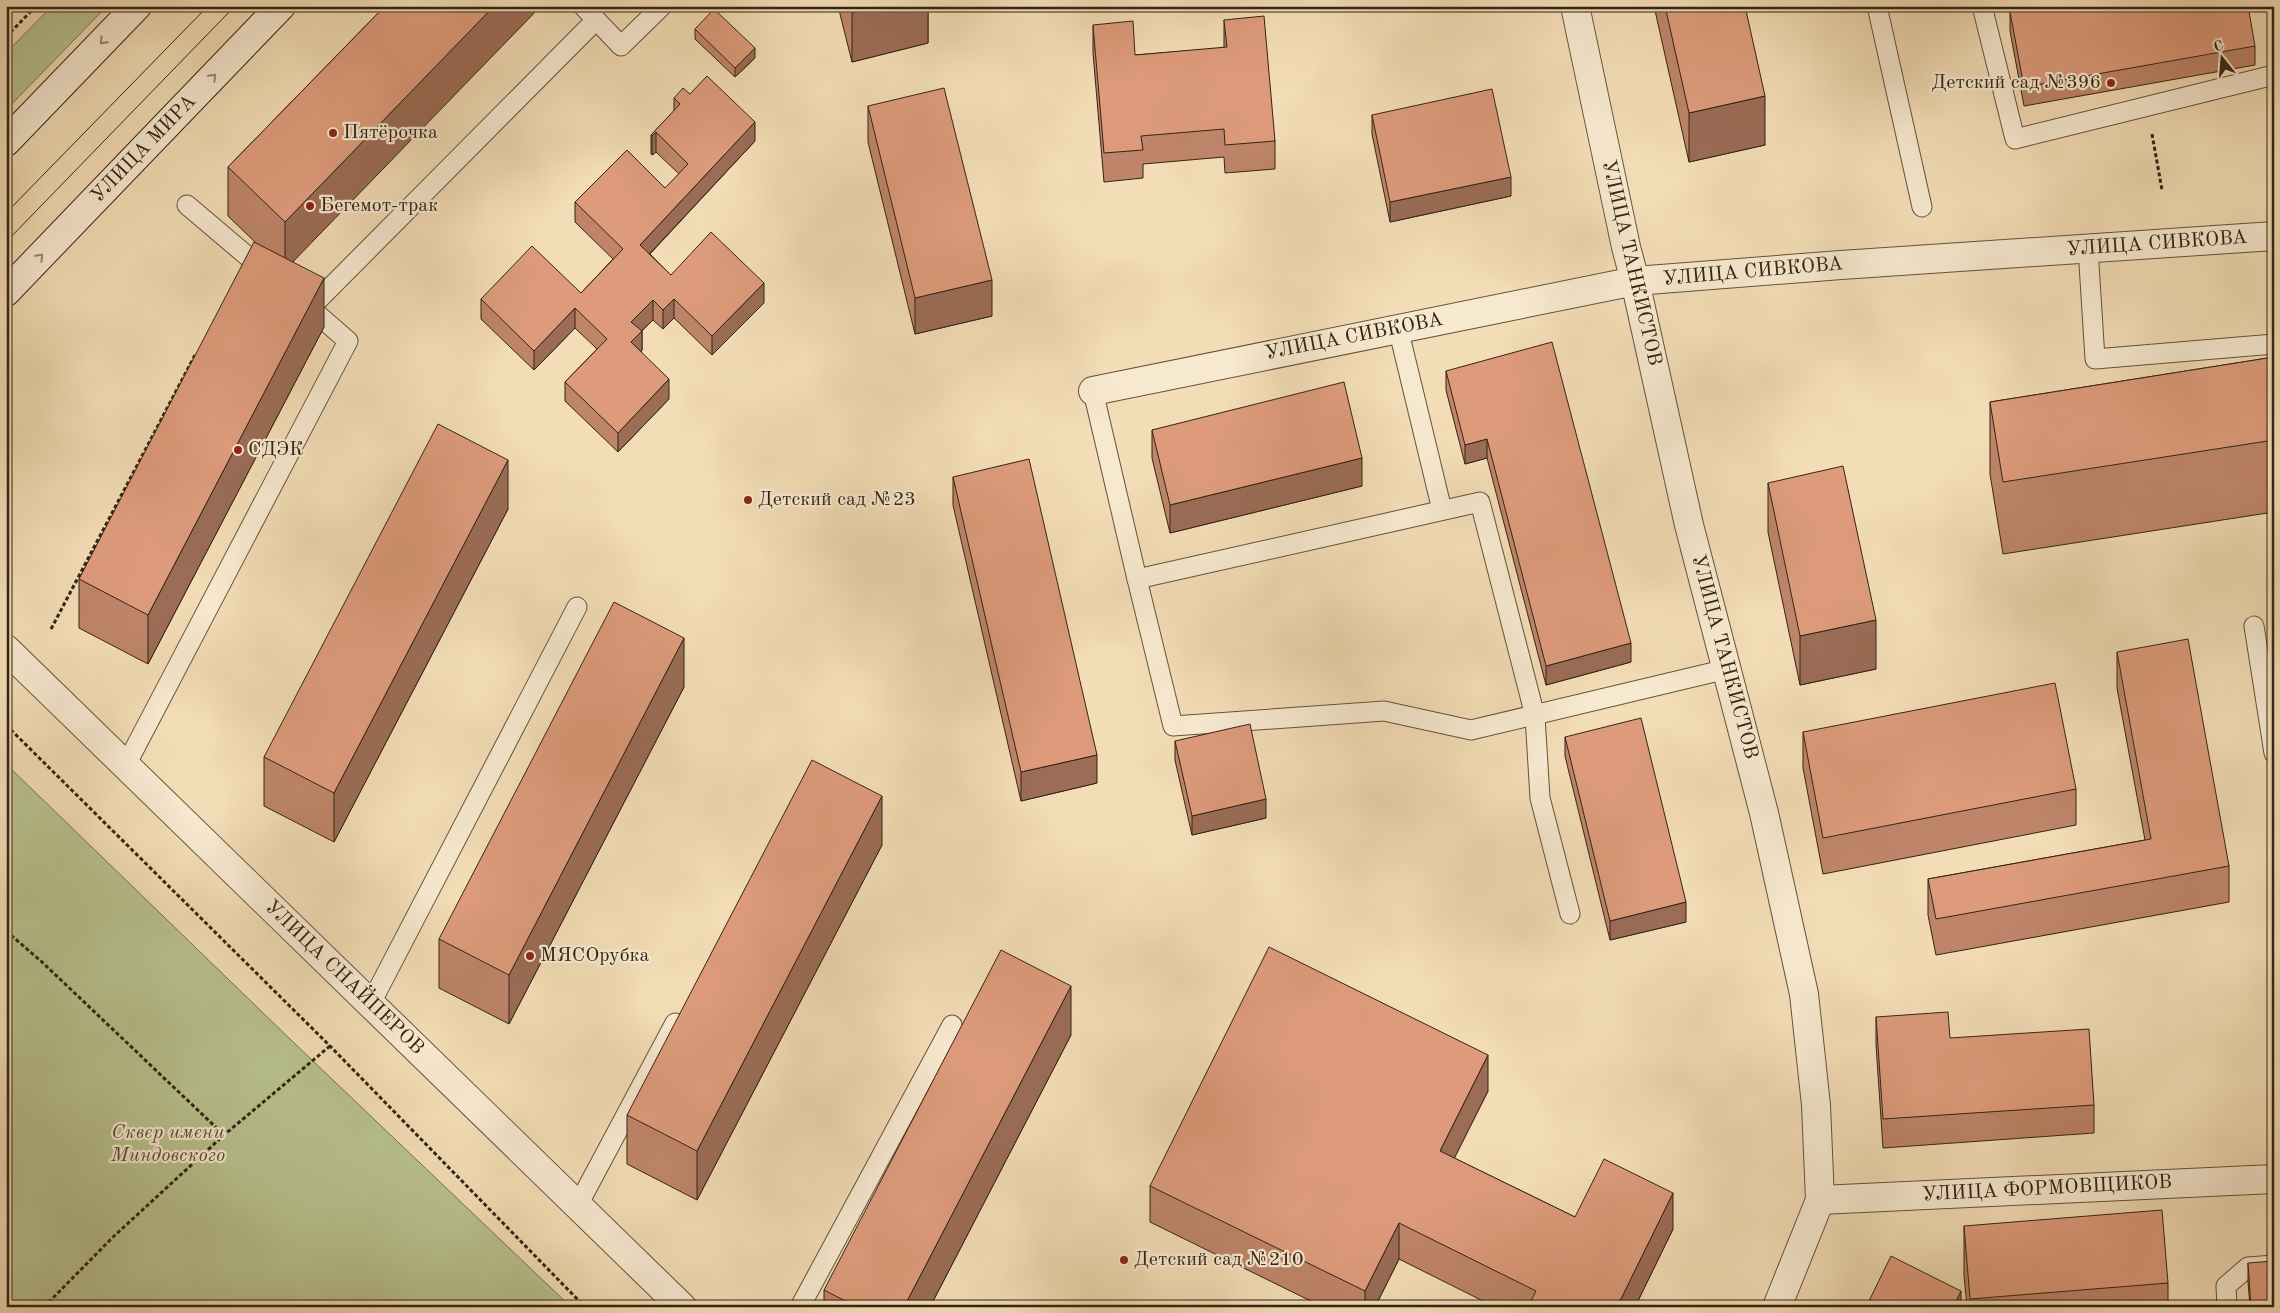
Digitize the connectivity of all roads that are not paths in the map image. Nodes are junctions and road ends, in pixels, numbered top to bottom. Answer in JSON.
{"nodes":[{"id":1,"x":137,"y":6,"type":"edge"},
{"id":2,"x":281,"y":6,"type":"edge"},
{"id":3,"x":582,"y":6,"type":"edge"},
{"id":4,"x":662,"y":6,"type":"edge"},
{"id":5,"x":1575,"y":6,"type":"edge"},
{"id":6,"x":1877,"y":6,"type":"edge"},
{"id":7,"x":1982,"y":6,"type":"edge"},
{"id":8,"x":596,"y":20,"type":"junction"},
{"id":9,"x":2274,"y":75,"type":"edge"},
{"id":10,"x":6,"y":142,"type":"edge"},
{"id":11,"x":187,"y":205,"type":"dead end"},
{"id":12,"x":1922,"y":207,"type":"dead end"},
{"id":13,"x":2274,"y":236,"type":"edge"},
{"id":14,"x":2088,"y":248,"type":"junction"},
{"id":15,"x":1635,"y":281,"type":"junction"},
{"id":16,"x":6,"y":292,"type":"edge"},
{"id":17,"x":310,"y":308,"type":"junction"},
{"id":18,"x":1398,"y":328,"type":"junction"},
{"id":19,"x":2274,"y":344,"type":"edge"},
{"id":20,"x":1093,"y":391,"type":"joint"},
{"id":21,"x":1442,"y":510,"type":"junction"},
{"id":22,"x":1137,"y":579,"type":"junction"},
{"id":23,"x":577,"y":607,"type":"dead end"},
{"id":24,"x":2254,"y":626,"type":"dead end"},
{"id":25,"x":6,"y":649,"type":"edge"},
{"id":26,"x":1727,"y":669,"type":"junction"},
{"id":27,"x":1535,"y":716,"type":"junction"},
{"id":28,"x":2274,"y":753,"type":"edge"},
{"id":29,"x":126,"y":765,"type":"junction"},
{"id":30,"x":1570,"y":914,"type":"dead end"},
{"id":31,"x":370,"y":1003,"type":"junction"},
{"id":32,"x":685,"y":1004,"type":"edge"},
{"id":33,"x":952,"y":1025,"type":"dead end"},
{"id":34,"x":2274,"y":1179,"type":"edge"},
{"id":35,"x":1820,"y":1200,"type":"junction"},
{"id":36,"x":578,"y":1205,"type":"junction"},
{"id":37,"x":2274,"y":1265,"type":"edge"},
{"id":38,"x":682,"y":1307,"type":"edge"},
{"id":39,"x":800,"y":1307,"type":"edge"},
{"id":40,"x":1777,"y":1307,"type":"edge"},
{"id":41,"x":2227,"y":1307,"type":"edge"}],
"edges":[{"from":1,"to":10,"type":"street","one_way":true},
{"from":16,"to":2,"type":"street","name":"УЛИЦА МИРА","one_way":true},
{"from":3,"to":8,"type":"lane"},
{"from":4,"to":8,"type":"lane"},
{"from":5,"to":15,"type":"street","name":"УЛИЦА ТАНКИСТОВ"},
{"from":6,"to":12,"type":"lane"},
{"from":7,"to":9,"type":"lane"},
{"from":8,"to":17,"type":"lane"},
{"from":11,"to":17,"type":"lane"},
{"from":13,"to":14,"type":"street","name":"УЛИЦА СИВКОВА"},
{"from":14,"to":15,"type":"street","name":"УЛИЦА СИВКОВА"},
{"from":14,"to":19,"type":"lane"},
{"from":15,"to":18,"type":"street","name":"УЛИЦА СИВКОВА"},
{"from":15,"to":26,"type":"street","name":"УЛИЦА ТАНКИСТОВ"},
{"from":17,"to":29,"type":"lane"},
{"from":18,"to":20,"type":"street","name":"УЛИЦА СИВКОВА"},
{"from":18,"to":21,"type":"lane"},
{"from":20,"to":22,"type":"lane"},
{"from":21,"to":22,"type":"lane"},
{"from":21,"to":27,"type":"lane"},
{"from":22,"to":27,"type":"lane"},
{"from":23,"to":31,"type":"lane"},
{"from":24,"to":28,"type":"lane"},
{"from":25,"to":29,"type":"street","name":"УЛИЦА СНАЙПЕРОВ"},
{"from":26,"to":27,"type":"lane"},
{"from":26,"to":35,"type":"street","name":"УЛИЦА ТАНКИСТОВ"},
{"from":27,"to":30,"type":"lane"},
{"from":29,"to":31,"type":"street","name":"УЛИЦА СНАЙПЕРОВ"},
{"from":31,"to":36,"type":"street","name":"УЛИЦА СНАЙПЕРОВ"},
{"from":32,"to":36,"type":"lane"},
{"from":33,"to":39,"type":"lane"},
{"from":34,"to":35,"type":"street","name":"УЛИЦА ФОРМОВЩИКОВ"},
{"from":35,"to":40,"type":"street","name":"УЛИЦА ТАНКИСТОВ"},
{"from":36,"to":38,"type":"street","name":"УЛИЦА СНАЙПЕРОВ"},
{"from":37,"to":41,"type":"lane"}]}
